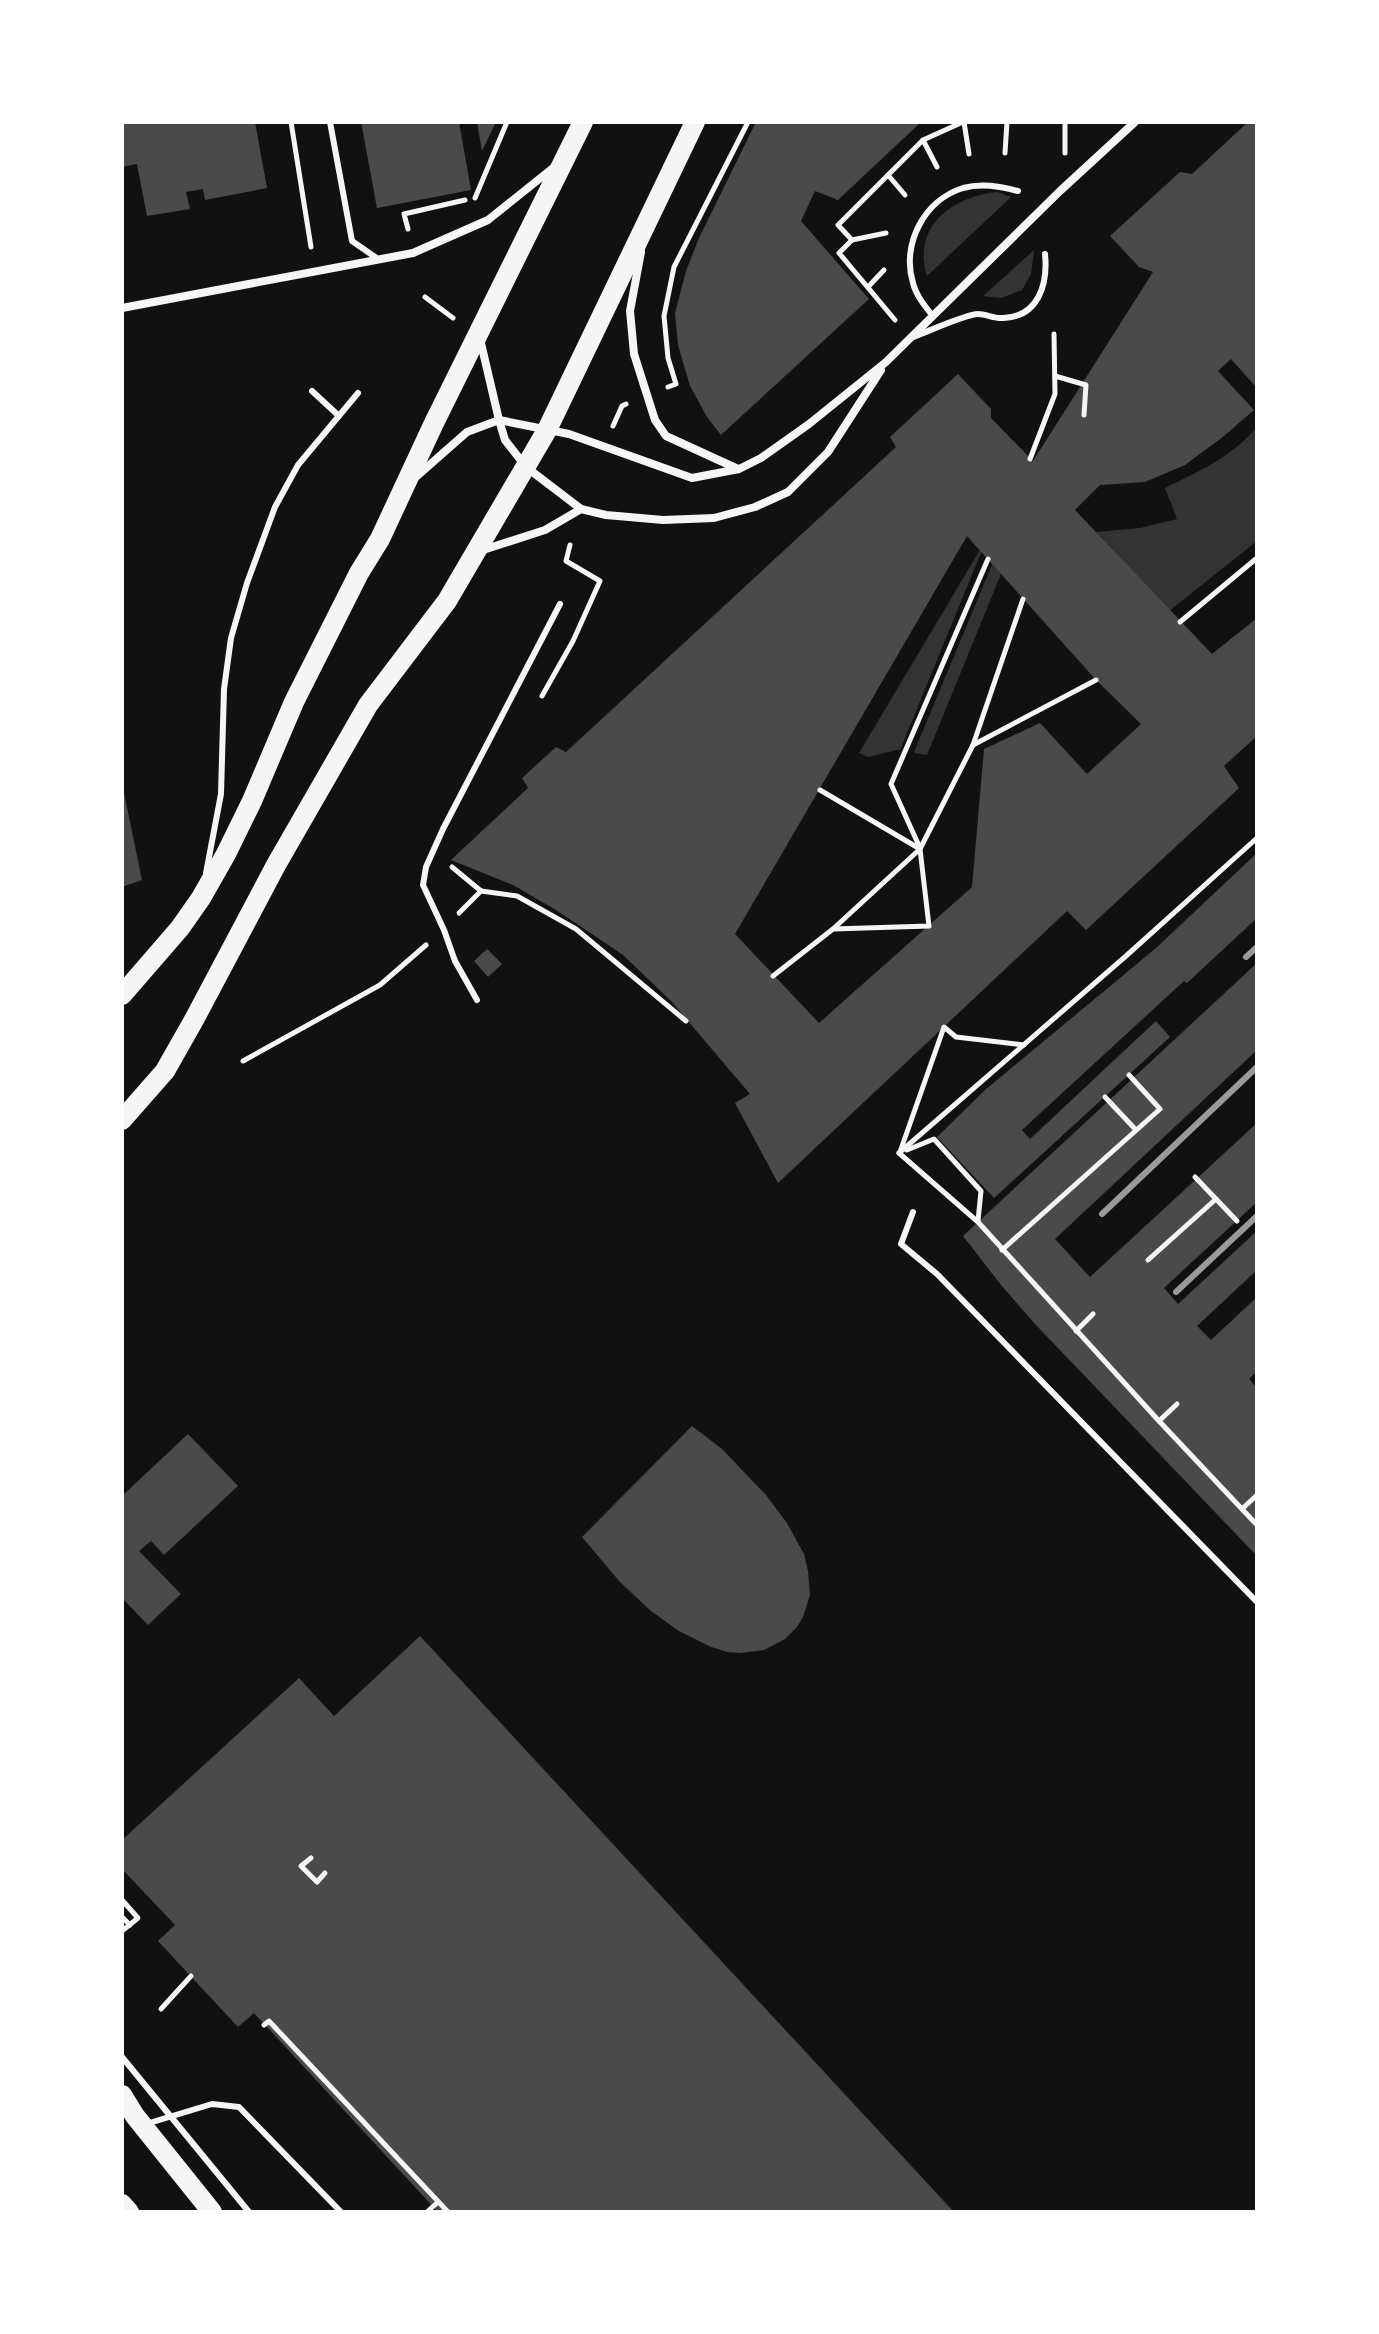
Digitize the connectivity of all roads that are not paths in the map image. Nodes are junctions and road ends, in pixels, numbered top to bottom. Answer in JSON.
{"nodes":[{"id":1,"x":330,"y":122,"type":"edge"},
{"id":2,"x":583,"y":122,"type":"edge"},
{"id":3,"x":695,"y":122,"type":"edge"},
{"id":4,"x":1135,"y":122,"type":"edge"},
{"id":5,"x":566,"y":157,"type":"junction"},
{"id":6,"x":1018,"y":191,"type":"dead end"},
{"id":7,"x":645,"y":224,"type":"junction"},
{"id":8,"x":1045,"y":254,"type":"dead end"},
{"id":9,"x":379,"y":260,"type":"junction"},
{"id":10,"x":122,"y":308,"type":"edge"},
{"id":11,"x":932,"y":315,"type":"junction"},
{"id":12,"x":472,"y":330,"type":"junction"},
{"id":13,"x":909,"y":338,"type":"junction"},
{"id":14,"x":886,"y":362,"type":"junction"},
{"id":15,"x":312,"y":391,"type":"dead end"},
{"id":16,"x":358,"y":393,"type":"dead end"},
{"id":17,"x":339,"y":416,"type":"junction"},
{"id":18,"x":499,"y":420,"type":"junction"},
{"id":19,"x":547,"y":430,"type":"junction"},
{"id":20,"x":526,"y":467,"type":"junction"},
{"id":21,"x":739,"y":469,"type":"junction"},
{"id":22,"x":407,"y":484,"type":"junction"},
{"id":23,"x":581,"y":509,"type":"junction"},
{"id":24,"x":477,"y":552,"type":"junction"},
{"id":25,"x":560,"y":604,"type":"dead end"},
{"id":26,"x":201,"y":898,"type":"junction"},
{"id":27,"x":122,"y":995,"type":"edge"},
{"id":28,"x":477,"y":1000,"type":"dead end"},
{"id":29,"x":122,"y":1120,"type":"edge"},
{"id":30,"x":913,"y":1212,"type":"dead end"},
{"id":31,"x":1257,"y":1602,"type":"edge"},
{"id":32,"x":122,"y":2057,"type":"edge"},
{"id":33,"x":122,"y":2095,"type":"edge"},
{"id":34,"x":170,"y":2117,"type":"junction"},
{"id":35,"x":142,"y":2125,"type":"junction"},
{"id":36,"x":122,"y":2204,"type":"edge"},
{"id":37,"x":129,"y":2212,"type":"edge"},
{"id":38,"x":212,"y":2212,"type":"edge"},
{"id":39,"x":249,"y":2212,"type":"edge"},
{"id":40,"x":341,"y":2212,"type":"edge"}],
"edges":[{"from":1,"to":9,"type":"lane"},
{"from":2,"to":5,"type":"main road"},
{"from":3,"to":7,"type":"main road"},
{"from":4,"to":11,"type":"street"},
{"from":5,"to":9,"type":"street"},
{"from":5,"to":12,"type":"main road"},
{"from":6,"to":11,"type":"lane"},
{"from":7,"to":19,"type":"main road"},
{"from":7,"to":21,"type":"street"},
{"from":8,"to":13,"type":"lane"},
{"from":9,"to":10,"type":"street"},
{"from":11,"to":13,"type":"street"},
{"from":12,"to":18,"type":"street"},
{"from":12,"to":22,"type":"main road"},
{"from":13,"to":14,"type":"street"},
{"from":14,"to":21,"type":"street"},
{"from":14,"to":23,"type":"street"},
{"from":15,"to":17,"type":"lane"},
{"from":16,"to":17,"type":"lane"},
{"from":17,"to":26,"type":"lane"},
{"from":18,"to":19,"type":"street"},
{"from":18,"to":20,"type":"street"},
{"from":18,"to":22,"type":"street"},
{"from":19,"to":20,"type":"main road"},
{"from":19,"to":21,"type":"street"},
{"from":20,"to":23,"type":"street"},
{"from":20,"to":24,"type":"main road"},
{"from":22,"to":26,"type":"main road"},
{"from":23,"to":24,"type":"street"},
{"from":24,"to":29,"type":"main road"},
{"from":25,"to":28,"type":"lane"},
{"from":26,"to":27,"type":"main road"},
{"from":30,"to":31,"type":"lane"},
{"from":32,"to":34,"type":"lane"},
{"from":33,"to":35,"type":"main road"},
{"from":34,"to":35,"type":"lane"},
{"from":34,"to":39,"type":"lane"},
{"from":34,"to":40,"type":"lane"},
{"from":35,"to":38,"type":"main road"},
{"from":36,"to":37,"type":"main road"}]}
